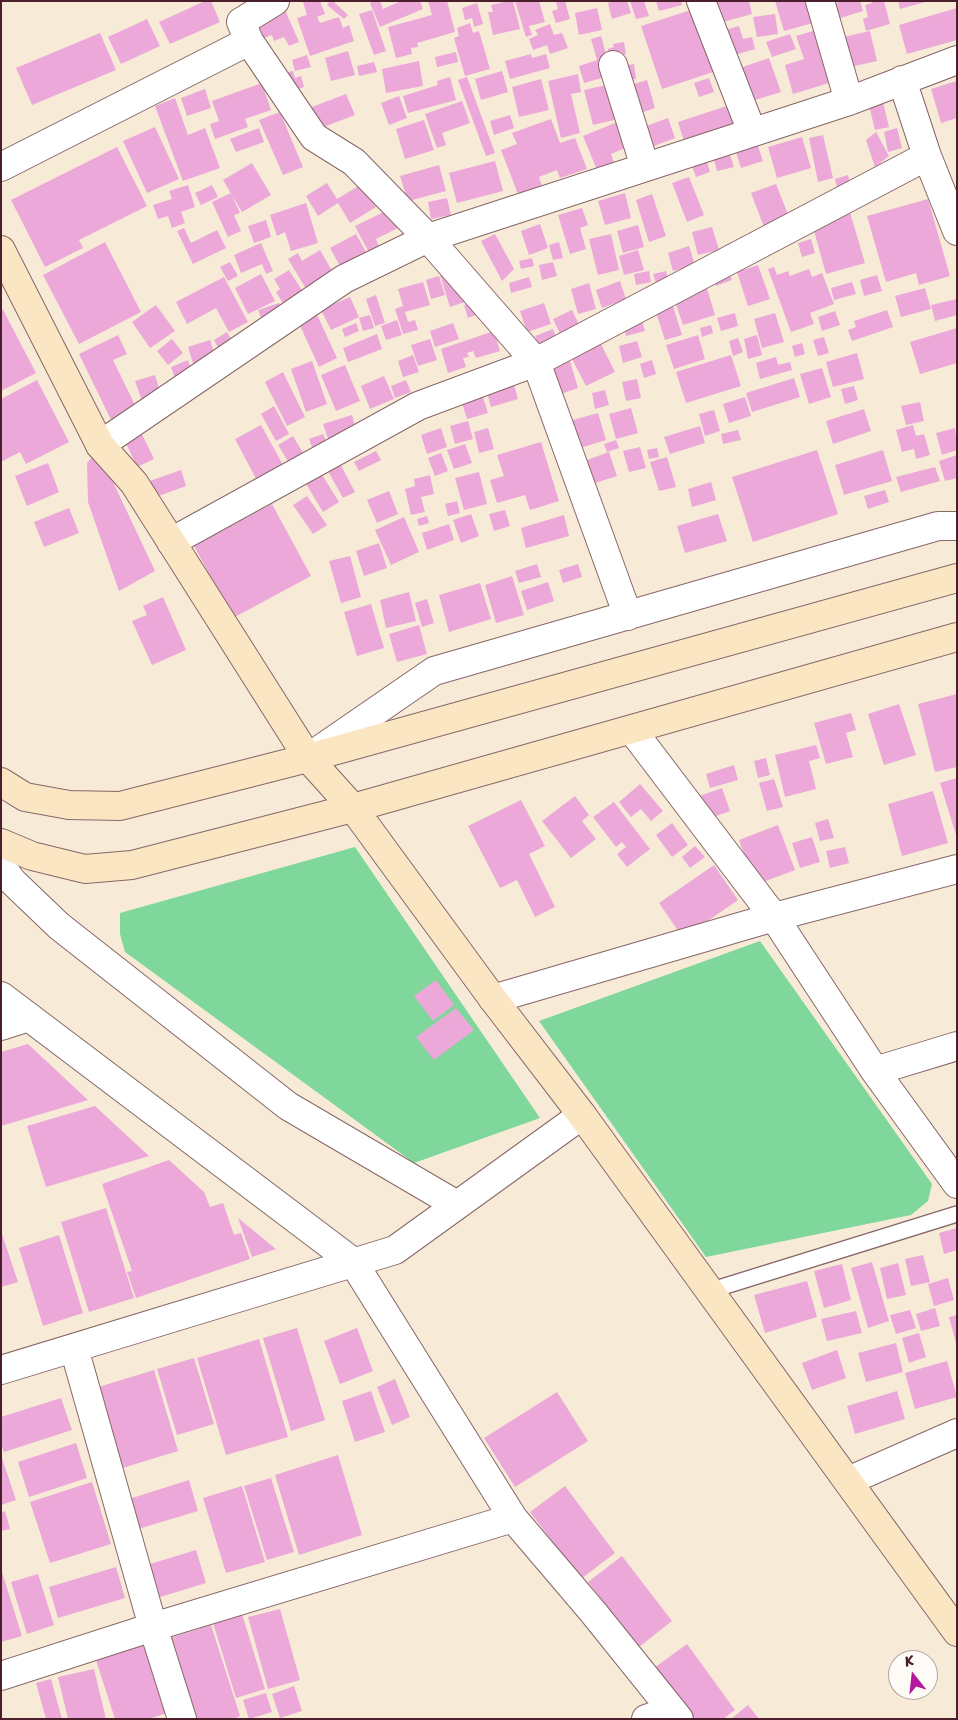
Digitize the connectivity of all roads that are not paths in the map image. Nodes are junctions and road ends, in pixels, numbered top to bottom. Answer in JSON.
{"nodes":[{"id":1,"x":275,"y":1,"type":"edge"},
{"id":2,"x":701,"y":1,"type":"edge"},
{"id":3,"x":820,"y":1,"type":"edge"},
{"id":4,"x":249,"y":41,"type":"junction"},
{"id":5,"x":957,"y":60,"type":"edge"},
{"id":6,"x":613,"y":65,"type":"dead end"},
{"id":7,"x":902,"y":80,"type":"junction"},
{"id":8,"x":849,"y":101,"type":"junction"},
{"id":9,"x":752,"y":132,"type":"junction"},
{"id":10,"x":927,"y":156,"type":"junction"},
{"id":11,"x":1,"y":167,"type":"edge"},
{"id":12,"x":644,"y":167,"type":"junction"},
{"id":13,"x":957,"y":231,"type":"edge"},
{"id":14,"x":428,"y":238,"type":"junction"},
{"id":15,"x":1,"y":250,"type":"edge"},
{"id":16,"x":536,"y":362,"type":"junction"},
{"id":17,"x":100,"y":445,"type":"junction"},
{"id":18,"x":957,"y":526,"type":"edge"},
{"id":19,"x":171,"y":542,"type":"junction"},
{"id":20,"x":957,"y":578,"type":"edge"},
{"id":21,"x":628,"y":616,"type":"junction"},
{"id":22,"x":957,"y":637,"type":"edge"},
{"id":23,"x":632,"y":730,"type":"junction"},
{"id":24,"x":308,"y":758,"type":"junction"},
{"id":25,"x":1,"y":782,"type":"edge"},
{"id":26,"x":354,"y":808,"type":"junction"},
{"id":27,"x":1,"y":843,"type":"edge"},
{"id":28,"x":1,"y":866,"type":"edge"},
{"id":29,"x":957,"y":869,"type":"edge"},
{"id":30,"x":774,"y":917,"type":"junction"},
{"id":31,"x":1,"y":996,"type":"edge"},
{"id":32,"x":493,"y":999,"type":"junction"},
{"id":33,"x":29,"y":1017,"type":"junction"},
{"id":34,"x":1,"y":1026,"type":"edge"},
{"id":35,"x":957,"y":1046,"type":"edge"},
{"id":36,"x":875,"y":1071,"type":"junction"},
{"id":37,"x":582,"y":1115,"type":"junction"},
{"id":38,"x":957,"y":1184,"type":"edge"},
{"id":39,"x":457,"y":1205,"type":"junction"},
{"id":40,"x":957,"y":1214,"type":"edge"},
{"id":41,"x":353,"y":1262,"type":"junction"},
{"id":42,"x":710,"y":1291,"type":"junction"},
{"id":43,"x":74,"y":1348,"type":"junction"},
{"id":44,"x":1,"y":1370,"type":"edge"},
{"id":45,"x":957,"y":1433,"type":"edge"},
{"id":46,"x":848,"y":1481,"type":"junction"},
{"id":47,"x":513,"y":1518,"type":"junction"},
{"id":48,"x":153,"y":1627,"type":"junction"},
{"id":49,"x":957,"y":1632,"type":"edge"},
{"id":50,"x":1,"y":1676,"type":"edge"},
{"id":51,"x":676,"y":1714,"type":"edge"},
{"id":52,"x":182,"y":1719,"type":"edge"},
{"id":53,"x":646,"y":1719,"type":"edge"}],
"edges":[{"from":1,"to":4,"type":"street"},
{"from":2,"to":9,"type":"street"},
{"from":3,"to":8,"type":"street"},
{"from":4,"to":11,"type":"street"},
{"from":4,"to":14,"type":"street"},
{"from":5,"to":7,"type":"street"},
{"from":6,"to":12,"type":"street"},
{"from":7,"to":8,"type":"street"},
{"from":7,"to":10,"type":"street"},
{"from":8,"to":9,"type":"street"},
{"from":9,"to":12,"type":"street"},
{"from":10,"to":13,"type":"street"},
{"from":10,"to":16,"type":"street"},
{"from":12,"to":14,"type":"street"},
{"from":14,"to":16,"type":"street"},
{"from":14,"to":17,"type":"street"},
{"from":15,"to":17,"type":"main road"},
{"from":16,"to":19,"type":"street"},
{"from":16,"to":21,"type":"street"},
{"from":17,"to":19,"type":"main road"},
{"from":18,"to":21,"type":"street"},
{"from":19,"to":24,"type":"main road"},
{"from":20,"to":24,"type":"main road"},
{"from":21,"to":24,"type":"street"},
{"from":22,"to":23,"type":"main road"},
{"from":23,"to":26,"type":"main road"},
{"from":23,"to":30,"type":"street"},
{"from":24,"to":25,"type":"main road"},
{"from":24,"to":26,"type":"main road"},
{"from":26,"to":27,"type":"main road"},
{"from":26,"to":32,"type":"main road"},
{"from":28,"to":39,"type":"street"},
{"from":29,"to":30,"type":"street"},
{"from":30,"to":32,"type":"street"},
{"from":30,"to":36,"type":"street"},
{"from":31,"to":33,"type":"street"},
{"from":32,"to":37,"type":"main road"},
{"from":33,"to":34,"type":"street"},
{"from":33,"to":41,"type":"street"},
{"from":35,"to":36,"type":"street"},
{"from":36,"to":38,"type":"street"},
{"from":37,"to":39,"type":"street"},
{"from":37,"to":42,"type":"main road"},
{"from":39,"to":41,"type":"street"},
{"from":40,"to":42,"type":"lane"},
{"from":41,"to":43,"type":"street"},
{"from":41,"to":47,"type":"street"},
{"from":42,"to":46,"type":"main road"},
{"from":43,"to":44,"type":"street"},
{"from":43,"to":48,"type":"street"},
{"from":45,"to":46,"type":"street"},
{"from":46,"to":49,"type":"main road"},
{"from":47,"to":48,"type":"street"},
{"from":47,"to":51,"type":"street"},
{"from":48,"to":50,"type":"street"},
{"from":48,"to":52,"type":"street"},
{"from":51,"to":53,"type":"street"}]}
